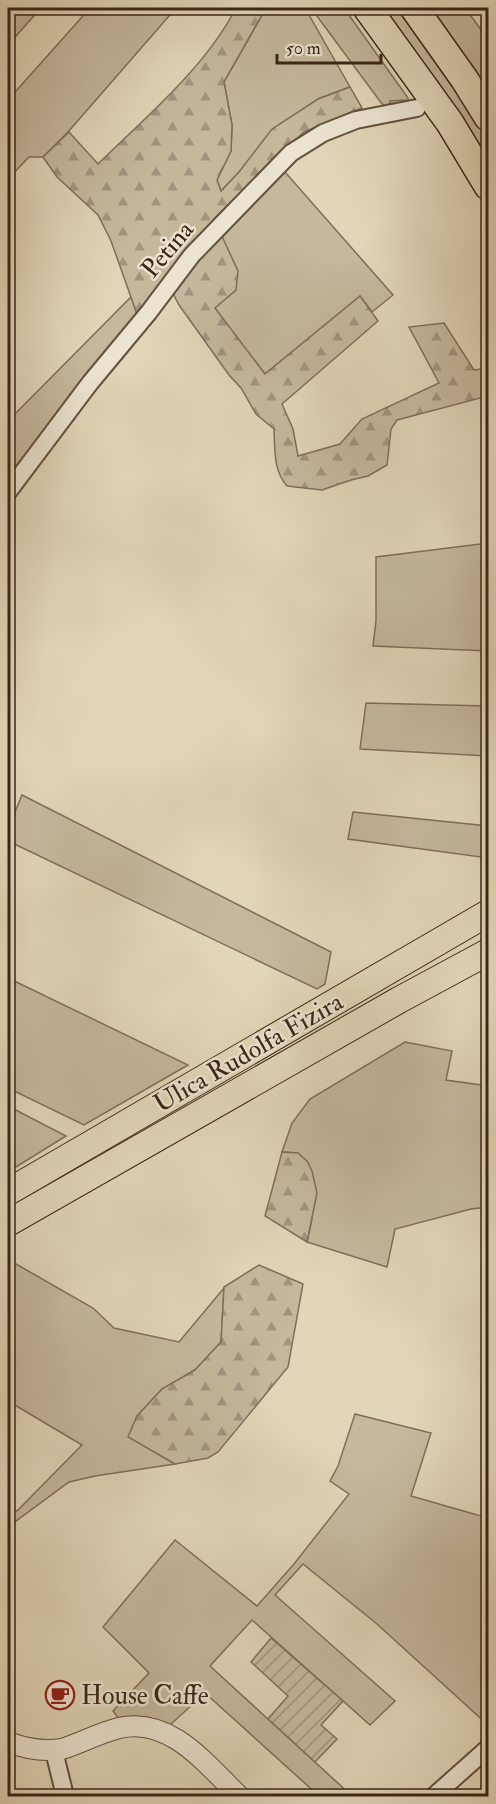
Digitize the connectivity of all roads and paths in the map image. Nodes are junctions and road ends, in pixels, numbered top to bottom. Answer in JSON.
{"nodes":[{"id":1,"x":367,"y":8,"type":"edge"},
{"id":2,"x":414,"y":8,"type":"edge"},
{"id":3,"x":417,"y":108,"type":"tunnel mouth"},
{"id":4,"x":489,"y":117,"type":"edge"},
{"id":5,"x":489,"y":186,"type":"edge"},
{"id":6,"x":8,"y":492,"type":"edge"},
{"id":7,"x":489,"y":913,"type":"edge"},
{"id":8,"x":489,"y":952,"type":"edge"},
{"id":9,"x":8,"y":1192,"type":"edge"},
{"id":10,"x":8,"y":1223,"type":"edge"},
{"id":11,"x":8,"y":1743,"type":"edge"},
{"id":12,"x":489,"y":1748,"type":"edge"},
{"id":13,"x":54,"y":1750,"type":"junction"},
{"id":14,"x":65,"y":1797,"type":"edge"},
{"id":15,"x":239,"y":1797,"type":"edge"},
{"id":16,"x":434,"y":1797,"type":"edge"}],
"edges":[{"from":1,"to":5,"type":"highway"},
{"from":2,"to":4,"type":"highway"},
{"from":3,"to":6,"type":"street","name":"Petina"},
{"from":7,"to":9,"type":"main road","name":"Ulica Rudolfa Fizira"},
{"from":8,"to":10,"type":"main road","name":"Ulica Rudolfa Fizira"},
{"from":11,"to":13,"type":"street"},
{"from":12,"to":16,"type":"street"},
{"from":13,"to":14,"type":"street"},
{"from":13,"to":15,"type":"street"}]}
